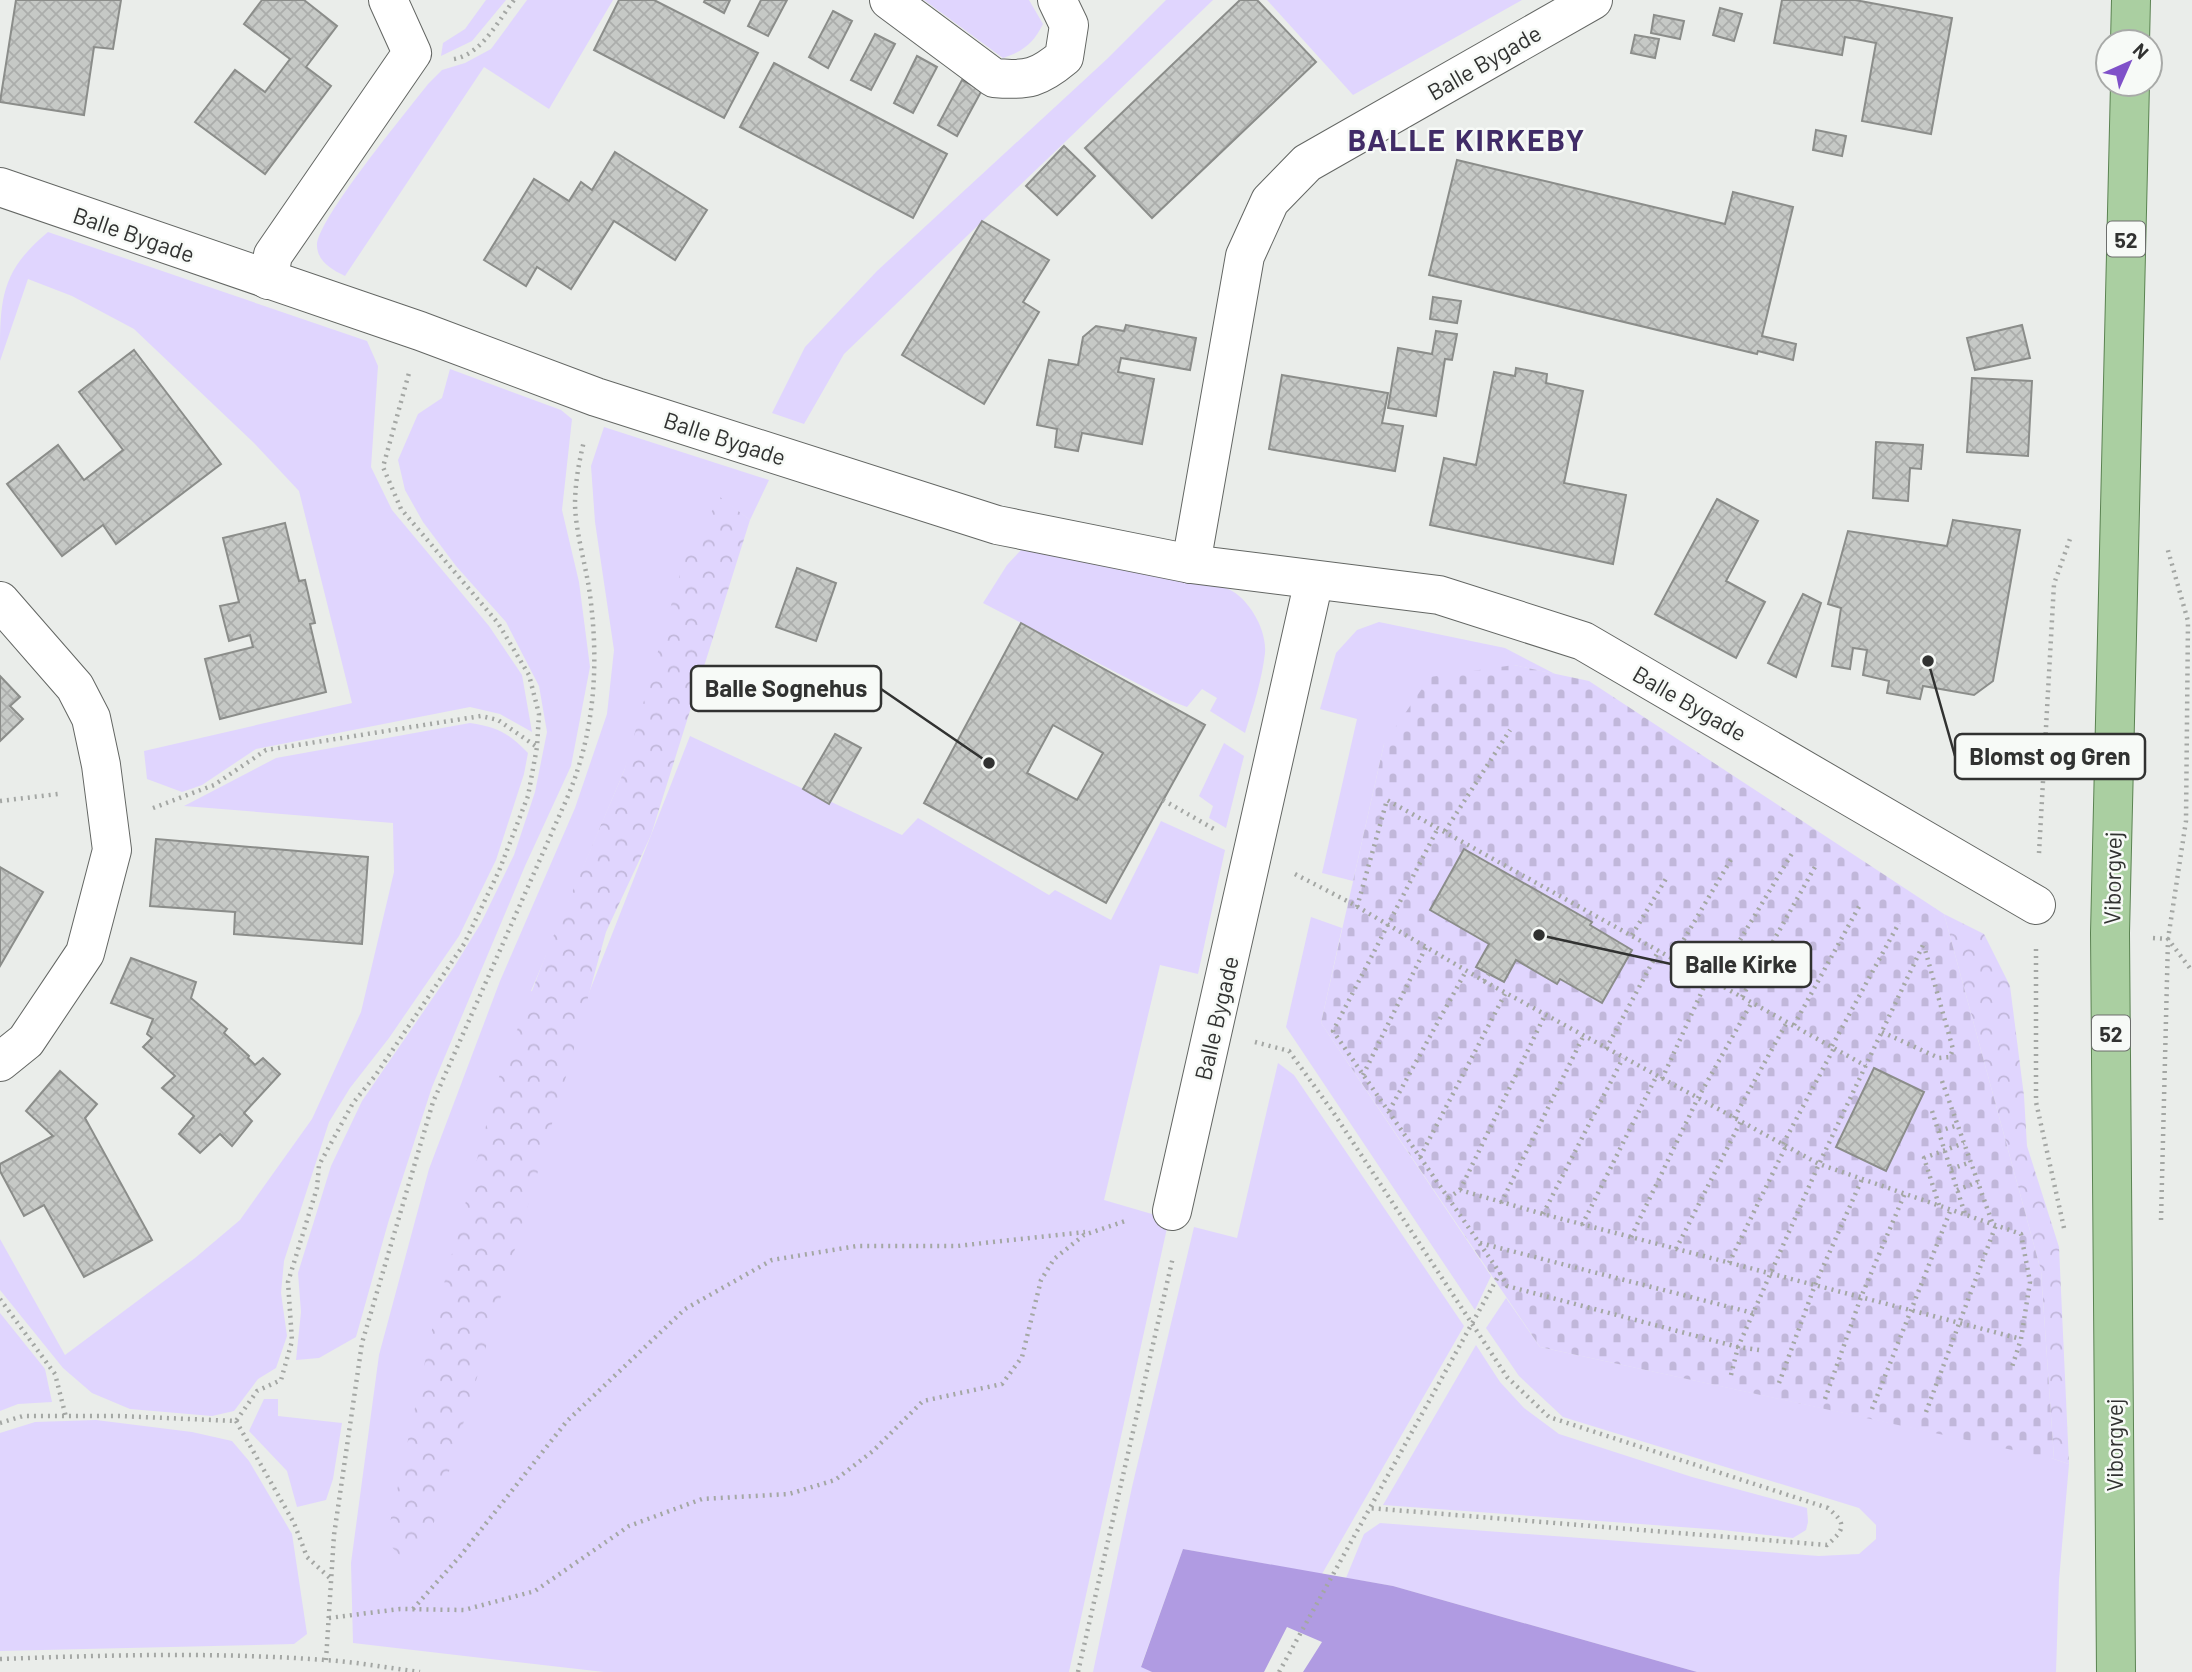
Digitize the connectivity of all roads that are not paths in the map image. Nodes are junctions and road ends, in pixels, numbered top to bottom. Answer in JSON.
{"nodes":[{"id":1,"x":388,"y":0,"type":"edge"},
{"id":2,"x":889,"y":0,"type":"edge"},
{"id":3,"x":1057,"y":0,"type":"edge"},
{"id":4,"x":1593,"y":0,"type":"edge"},
{"id":5,"x":2131,"y":0,"type":"edge"},
{"id":6,"x":2130,"y":28,"type":"edge"},
{"id":7,"x":2130,"y":98,"type":"edge"},
{"id":8,"x":0,"y":187,"type":"edge"},
{"id":9,"x":268,"y":280,"type":"junction"},
{"id":10,"x":1191,"y":564,"type":"junction"},
{"id":11,"x":1314,"y":580,"type":"junction"},
{"id":12,"x":0,"y":601,"type":"edge"},
{"id":13,"x":2036,"y":905,"type":"road end"},
{"id":14,"x":0,"y":1062,"type":"edge"},
{"id":15,"x":1172,"y":1211,"type":"road end"},
{"id":16,"x":2116,"y":1672,"type":"edge"}],
"edges":[{"from":1,"to":9,"type":"street"},
{"from":2,"to":3,"type":"street"},
{"from":4,"to":10,"type":"street","name":"Balle Bygade"},
{"from":5,"to":6,"type":"main road"},
{"from":7,"to":16,"type":"main road","name":"Viborgvej","number":"52"},
{"from":8,"to":9,"type":"street","name":"Balle Bygade"},
{"from":9,"to":10,"type":"street","name":"Balle Bygade"},
{"from":10,"to":11,"type":"street","name":"Balle Bygade"},
{"from":11,"to":13,"type":"street","name":"Balle Bygade"},
{"from":11,"to":15,"type":"street","name":"Balle Bygade"},
{"from":12,"to":14,"type":"street"}]}
